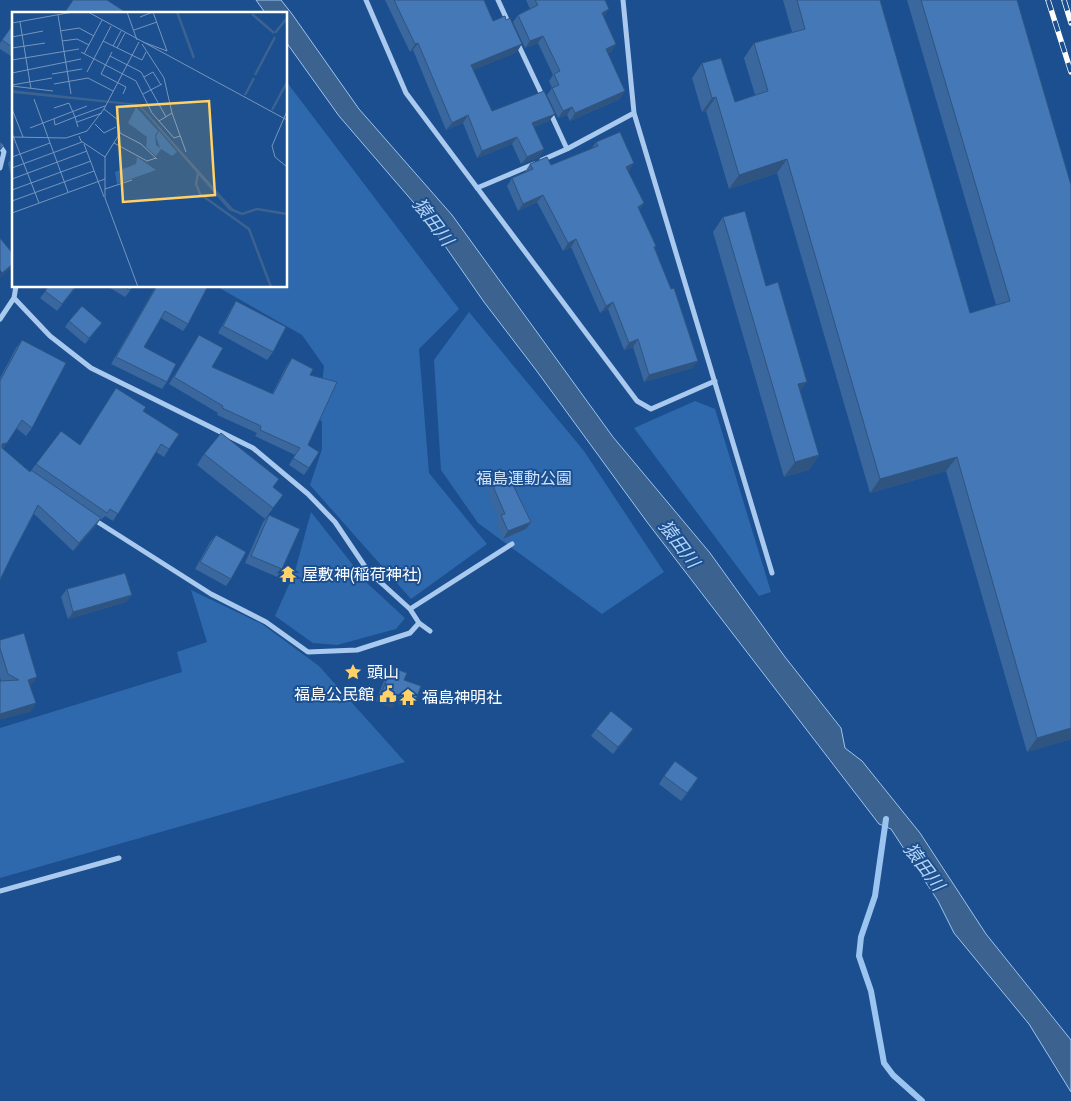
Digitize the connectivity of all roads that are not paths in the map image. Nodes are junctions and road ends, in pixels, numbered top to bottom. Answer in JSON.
{"nodes":[{"id":1,"x":366,"y":0,"type":"edge"},
{"id":2,"x":498,"y":0,"type":"edge"},
{"id":3,"x":623,"y":0,"type":"edge"},
{"id":4,"x":510,"y":26,"type":"edge"},
{"id":5,"x":514,"y":35,"type":"edge"},
{"id":6,"x":634,"y":113,"type":"junction"},
{"id":7,"x":0,"y":146,"type":"edge"},
{"id":8,"x":567,"y":149,"type":"junction"},
{"id":9,"x":0,"y":168,"type":"edge"},
{"id":10,"x":477,"y":188,"type":"junction"},
{"id":11,"x":16,"y":288,"type":"edge"},
{"id":12,"x":14,"y":298,"type":"junction"},
{"id":13,"x":0,"y":319,"type":"edge"},
{"id":14,"x":715,"y":381,"type":"junction"},
{"id":15,"x":87,"y":515,"type":"edge"},
{"id":16,"x":512,"y":544,"type":"dead end"},
{"id":17,"x":772,"y":573,"type":"dead end"},
{"id":18,"x":410,"y":609,"type":"junction"},
{"id":19,"x":419,"y":623,"type":"junction"},
{"id":20,"x":430,"y":631,"type":"dead end"},
{"id":21,"x":118,"y":858,"type":"dead end"},
{"id":22,"x":0,"y":891,"type":"edge"}],
"edges":[{"from":1,"to":10,"type":"street"},
{"from":2,"to":4,"type":"street"},
{"from":3,"to":6,"type":"street"},
{"from":5,"to":8,"type":"street"},
{"from":6,"to":8,"type":"street"},
{"from":6,"to":14,"type":"street"},
{"from":7,"to":9,"type":"street"},
{"from":8,"to":10,"type":"street"},
{"from":10,"to":14,"type":"street"},
{"from":11,"to":12,"type":"street"},
{"from":12,"to":13,"type":"street"},
{"from":12,"to":18,"type":"street"},
{"from":14,"to":17,"type":"street"},
{"from":15,"to":19,"type":"street"},
{"from":16,"to":18,"type":"street"},
{"from":18,"to":19,"type":"street"},
{"from":19,"to":20,"type":"street"},
{"from":21,"to":22,"type":"street"}]}
